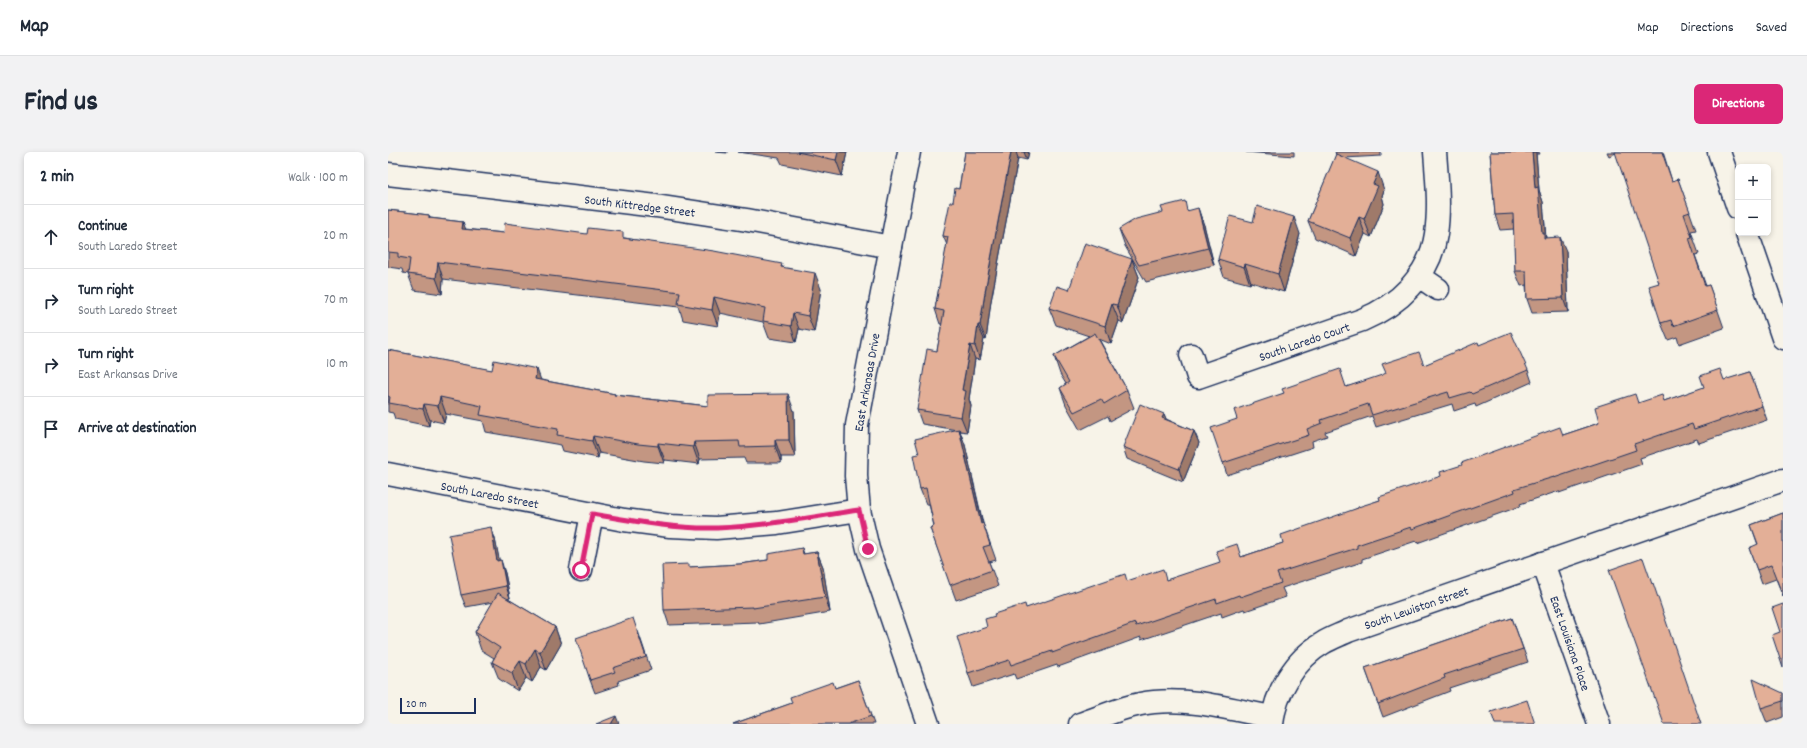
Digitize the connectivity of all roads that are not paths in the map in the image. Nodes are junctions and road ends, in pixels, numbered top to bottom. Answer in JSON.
{"nodes":[{"id":1,"x":909,"y":152,"type":"edge"},
{"id":2,"x":1435,"y":152,"type":"edge"},
{"id":3,"x":1719,"y":152,"type":"edge"},
{"id":4,"x":388,"y":174,"type":"edge"},
{"id":5,"x":1735,"y":200,"type":"edge"},
{"id":6,"x":1748,"y":236,"type":"edge"},
{"id":7,"x":891,"y":247,"type":"junction"},
{"id":8,"x":1419,"y":276,"type":"junction"},
{"id":9,"x":1438,"y":289,"type":"dead end"},
{"id":10,"x":1783,"y":338,"type":"edge"},
{"id":11,"x":1191,"y":356,"type":"dead end"},
{"id":12,"x":388,"y":474,"type":"edge"},
{"id":13,"x":1783,"y":480,"type":"edge"},
{"id":14,"x":859,"y":510,"type":"junction"},
{"id":15,"x":592,"y":514,"type":"junction"},
{"id":16,"x":1543,"y":563,"type":"junction"},
{"id":17,"x":581,"y":570,"type":"dead end"},
{"id":18,"x":1272,"y":720,"type":"edge"},
{"id":19,"x":928,"y":724,"type":"edge"},
{"id":20,"x":1080,"y":724,"type":"edge"},
{"id":21,"x":1599,"y":724,"type":"edge"}],
"edges":[{"from":1,"to":7,"type":"street","name":"East Arkansas Drive"},
{"from":2,"to":8,"type":"street","name":"South Laredo Court"},
{"from":3,"to":5,"type":"street"},
{"from":4,"to":7,"type":"street","name":"South Kittredge Street"},
{"from":6,"to":10,"type":"street"},
{"from":7,"to":14,"type":"street","name":"East Arkansas Drive"},
{"from":8,"to":9,"type":"street"},
{"from":8,"to":11,"type":"street","name":"South Laredo Court"},
{"from":12,"to":15,"type":"street","name":"South Laredo Street"},
{"from":13,"to":16,"type":"street","name":"South Lewiston Street"},
{"from":14,"to":15,"type":"street","name":"South Laredo Street"},
{"from":14,"to":19,"type":"street","name":"East Arkansas Drive"},
{"from":15,"to":17,"type":"street"},
{"from":16,"to":18,"type":"street","name":"South Lewiston Street"},
{"from":16,"to":21,"type":"street","name":"East Louisiana Place"},
{"from":18,"to":20,"type":"street","name":"South Lewiston Street"}]}
